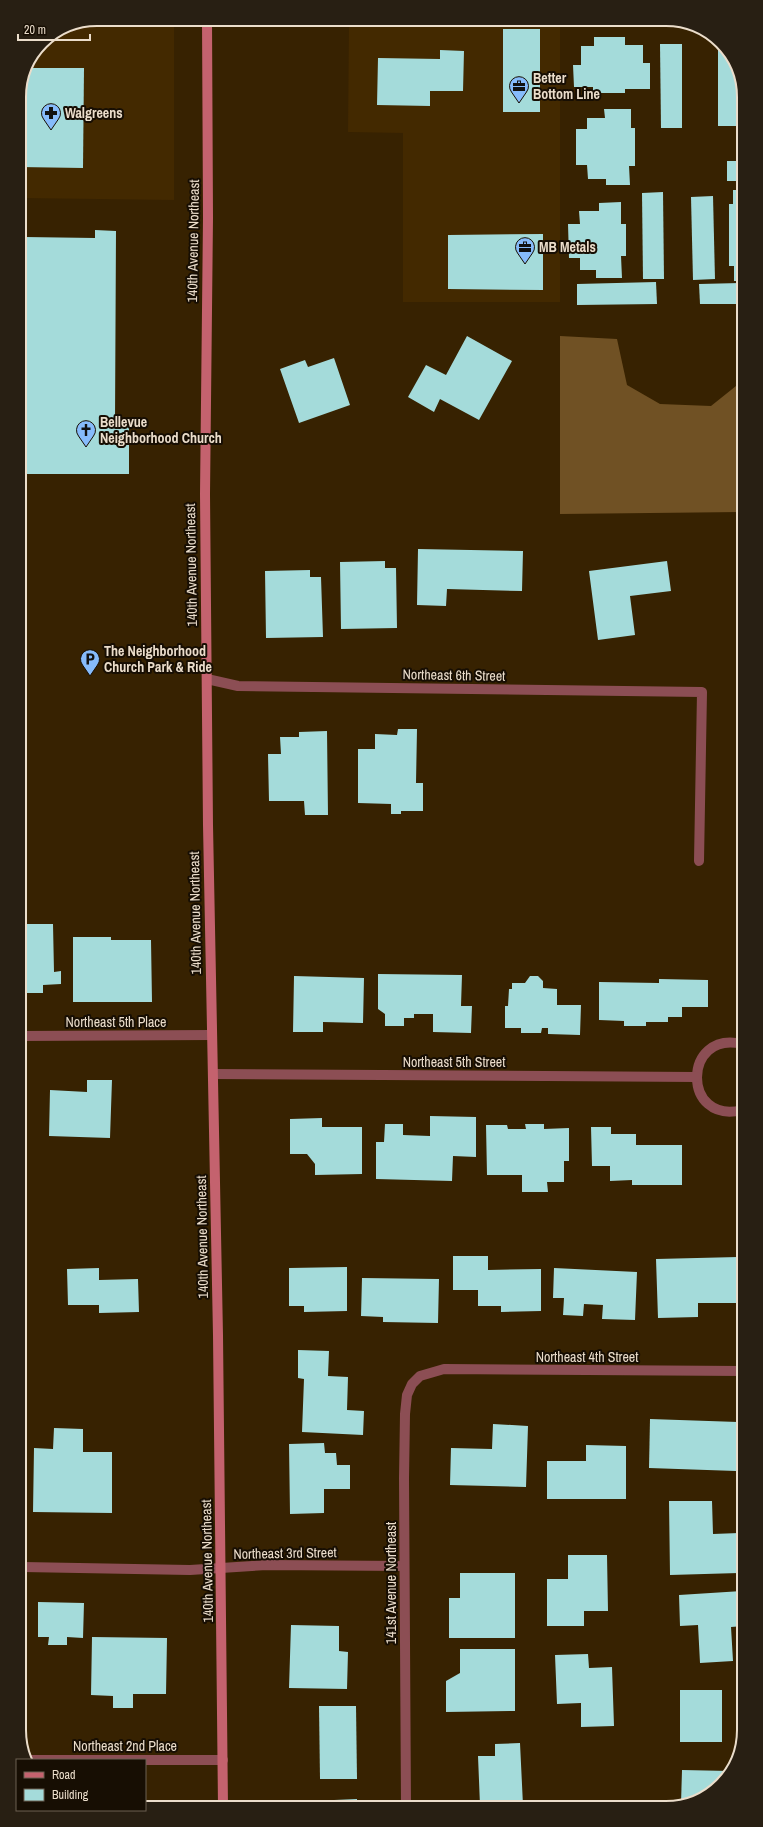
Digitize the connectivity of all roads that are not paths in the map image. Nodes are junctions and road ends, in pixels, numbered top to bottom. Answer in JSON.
{"nodes":[{"id":1,"x":207,"y":26,"type":"edge"},
{"id":2,"x":206,"y":679,"type":"junction"},
{"id":3,"x":699,"y":861,"type":"dead end"},
{"id":4,"x":26,"y":1036,"type":"edge"},
{"id":5,"x":212,"y":1036,"type":"junction"},
{"id":6,"x":737,"y":1043,"type":"edge"},
{"id":7,"x":213,"y":1074,"type":"junction"},
{"id":8,"x":696,"y":1077,"type":"junction"},
{"id":9,"x":737,"y":1111,"type":"edge"},
{"id":10,"x":737,"y":1371,"type":"edge"},
{"id":11,"x":431,"y":1372,"type":"joint"},
{"id":12,"x":404,"y":1566,"type":"junction"},
{"id":13,"x":26,"y":1567,"type":"edge"},
{"id":14,"x":222,"y":1568,"type":"junction"},
{"id":15,"x":146,"y":1760,"type":"edge"},
{"id":16,"x":223,"y":1760,"type":"junction"},
{"id":17,"x":223,"y":1801,"type":"edge"},
{"id":18,"x":406,"y":1801,"type":"edge"}],
"edges":[{"from":1,"to":2,"type":"street","name":"140th Avenue Northeast"},
{"from":2,"to":3,"type":"street","name":"Northeast 6th Street"},
{"from":2,"to":5,"type":"street","name":"140th Avenue Northeast"},
{"from":4,"to":5,"type":"street","name":"Northeast 5th Place"},
{"from":5,"to":7,"type":"street","name":"140th Avenue Northeast"},
{"from":6,"to":8,"type":"street"},
{"from":7,"to":8,"type":"street","name":"Northeast 5th Street"},
{"from":7,"to":14,"type":"street","name":"140th Avenue Northeast"},
{"from":8,"to":9,"type":"street"},
{"from":10,"to":11,"type":"street","name":"Northeast 4th Street"},
{"from":11,"to":12,"type":"street","name":"141st Avenue Northeast"},
{"from":12,"to":14,"type":"street","name":"Northeast 3rd Street"},
{"from":12,"to":18,"type":"street","name":"141st Avenue Northeast"},
{"from":13,"to":14,"type":"street","name":"Northeast 3rd Street"},
{"from":14,"to":16,"type":"street","name":"140th Avenue Northeast"},
{"from":15,"to":16,"type":"street","name":"Northeast 2nd Place"},
{"from":16,"to":17,"type":"street","name":"140th Avenue Northeast"}]}
